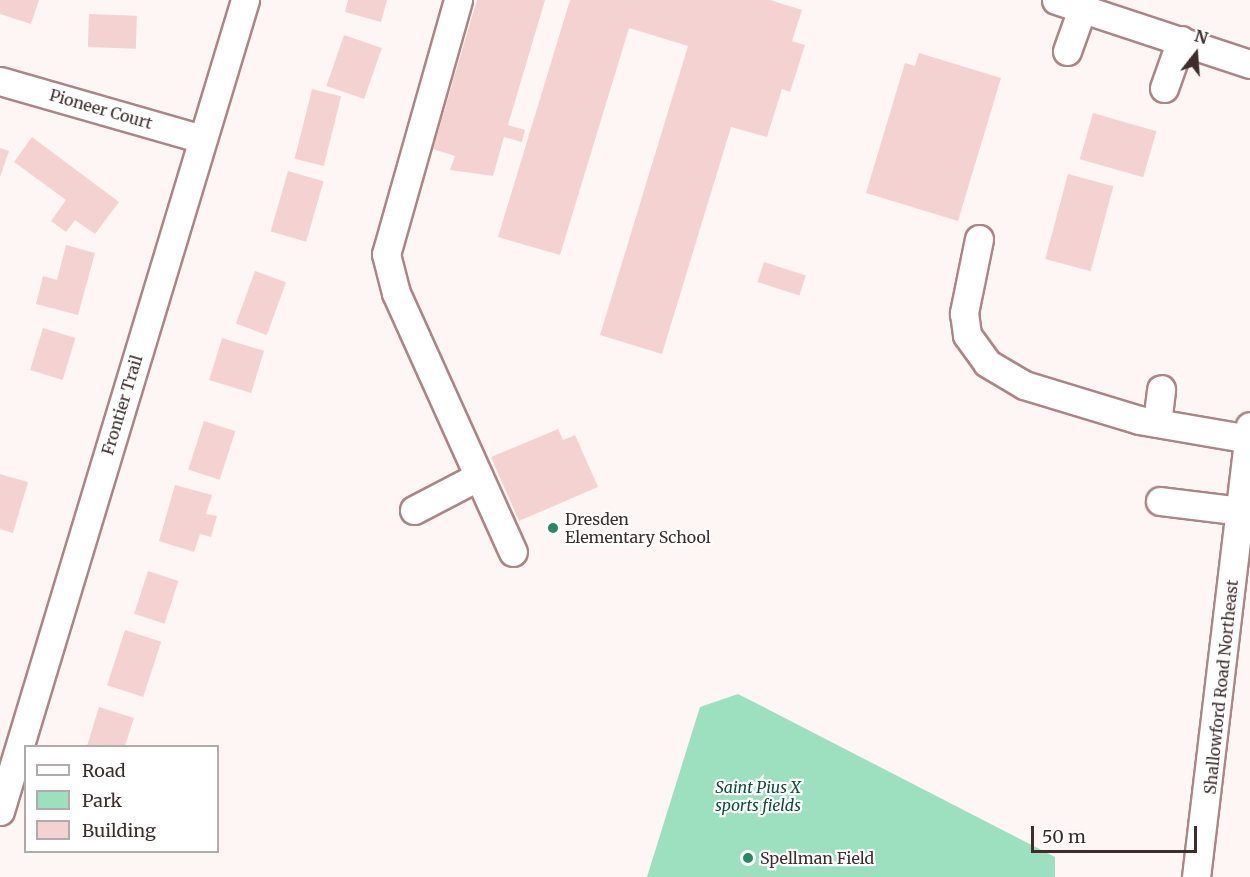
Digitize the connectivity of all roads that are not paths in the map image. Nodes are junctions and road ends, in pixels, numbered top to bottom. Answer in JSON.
{"nodes":[{"id":1,"x":245,"y":0,"type":"edge"},
{"id":2,"x":458,"y":0,"type":"edge"},
{"id":3,"x":1056,"y":0,"type":"edge"},
{"id":4,"x":1082,"y":9,"type":"junction"},
{"id":5,"x":1181,"y":40,"type":"junction"},
{"id":6,"x":1067,"y":51,"type":"dead end"},
{"id":7,"x":1250,"y":64,"type":"edge"},
{"id":8,"x":0,"y":81,"type":"edge"},
{"id":9,"x":1164,"y":88,"type":"dead end"},
{"id":10,"x":202,"y":138,"type":"junction"},
{"id":11,"x":979,"y":238,"type":"dead end"},
{"id":12,"x":1161,"y":389,"type":"dead end"},
{"id":13,"x":1157,"y":423,"type":"junction"},
{"id":14,"x":1249,"y":432,"type":"edge"},
{"id":15,"x":479,"y":476,"type":"junction"},
{"id":16,"x":1160,"y":501,"type":"dead end"},
{"id":17,"x":414,"y":510,"type":"dead end"},
{"id":18,"x":1241,"y":511,"type":"junction"},
{"id":19,"x":513,"y":552,"type":"dead end"},
{"id":20,"x":0,"y":811,"type":"edge"},
{"id":21,"x":1196,"y":877,"type":"edge"}],
"edges":[{"from":1,"to":10,"type":"street","name":"Frontier Trail"},
{"from":2,"to":15,"type":"street"},
{"from":3,"to":4,"type":"street"},
{"from":4,"to":5,"type":"street"},
{"from":4,"to":6,"type":"street"},
{"from":5,"to":7,"type":"street"},
{"from":5,"to":9,"type":"street"},
{"from":8,"to":10,"type":"street","name":"Pioneer Court"},
{"from":10,"to":20,"type":"street","name":"Frontier Trail"},
{"from":11,"to":13,"type":"street"},
{"from":12,"to":13,"type":"street"},
{"from":13,"to":14,"type":"street"},
{"from":14,"to":18,"type":"street","name":"Shallowford Road Northeast"},
{"from":15,"to":17,"type":"street"},
{"from":15,"to":19,"type":"street"},
{"from":16,"to":18,"type":"street"},
{"from":18,"to":21,"type":"street","name":"Shallowford Road Northeast"}]}
